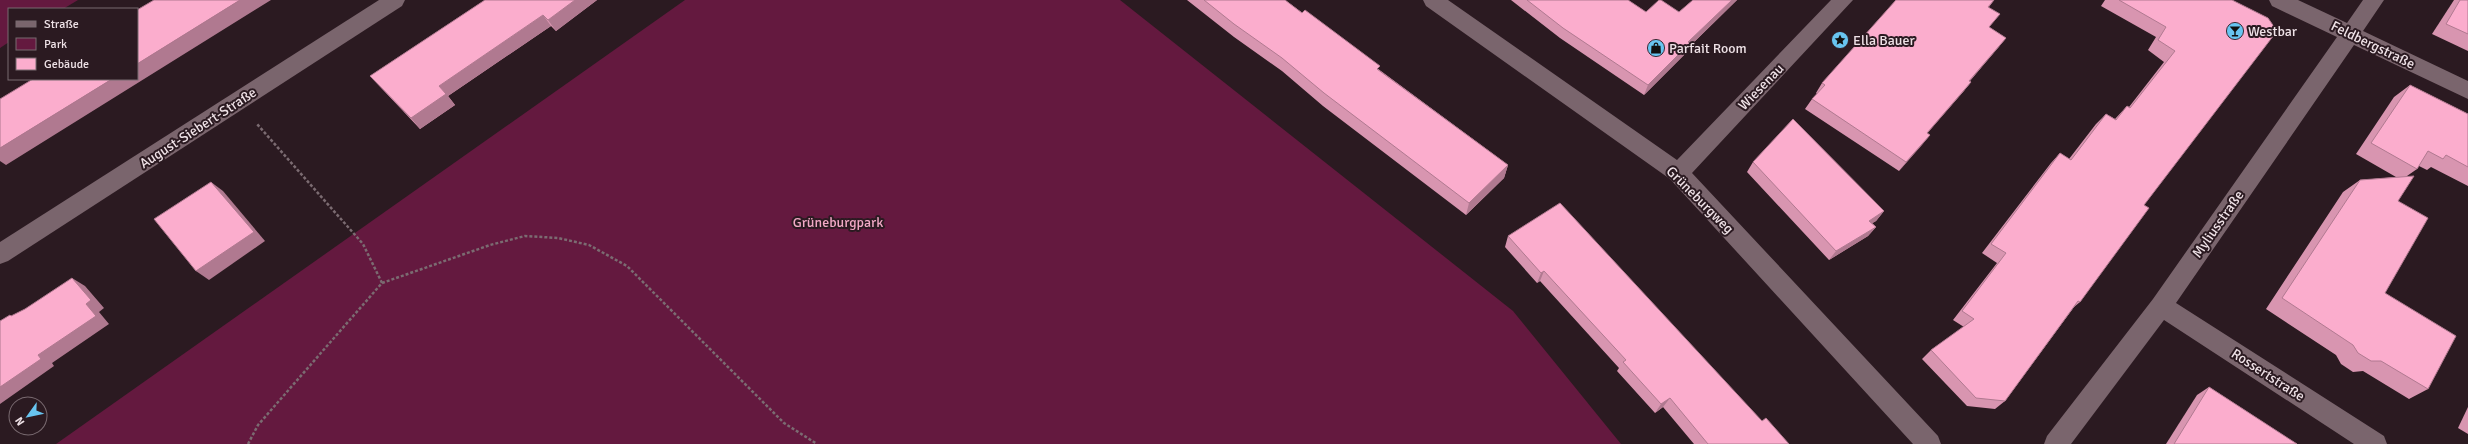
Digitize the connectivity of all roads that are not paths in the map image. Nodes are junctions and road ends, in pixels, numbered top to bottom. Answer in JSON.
{"nodes":[{"id":1,"x":395,"y":0,"type":"edge"},
{"id":2,"x":1433,"y":0,"type":"edge"},
{"id":3,"x":1843,"y":0,"type":"edge"},
{"id":4,"x":2278,"y":0,"type":"edge"},
{"id":5,"x":2374,"y":0,"type":"edge"},
{"id":6,"x":2351,"y":34,"type":"junction"},
{"id":7,"x":2468,"y":90,"type":"edge"},
{"id":8,"x":1678,"y":173,"type":"junction"},
{"id":9,"x":0,"y":254,"type":"edge"},
{"id":10,"x":2161,"y":306,"type":"junction"},
{"id":11,"x":1929,"y":444,"type":"edge"},
{"id":12,"x":2056,"y":444,"type":"edge"},
{"id":13,"x":2375,"y":444,"type":"edge"}],
"edges":[{"from":1,"to":9,"type":"street","name":"August-Siebert-Straße"},
{"from":2,"to":8,"type":"street","name":"Grüneburgweg"},
{"from":3,"to":8,"type":"street","name":"Wiesenau"},
{"from":4,"to":6,"type":"street","name":"Feldbergstraße"},
{"from":5,"to":6,"type":"street","name":"Myliusstraße"},
{"from":6,"to":7,"type":"street","name":"Feldbergstraße"},
{"from":6,"to":10,"type":"street","name":"Myliusstraße"},
{"from":8,"to":11,"type":"street","name":"Grüneburgweg"},
{"from":10,"to":12,"type":"street","name":"Myliusstraße"},
{"from":10,"to":13,"type":"street","name":"Rossertstraße"}]}
